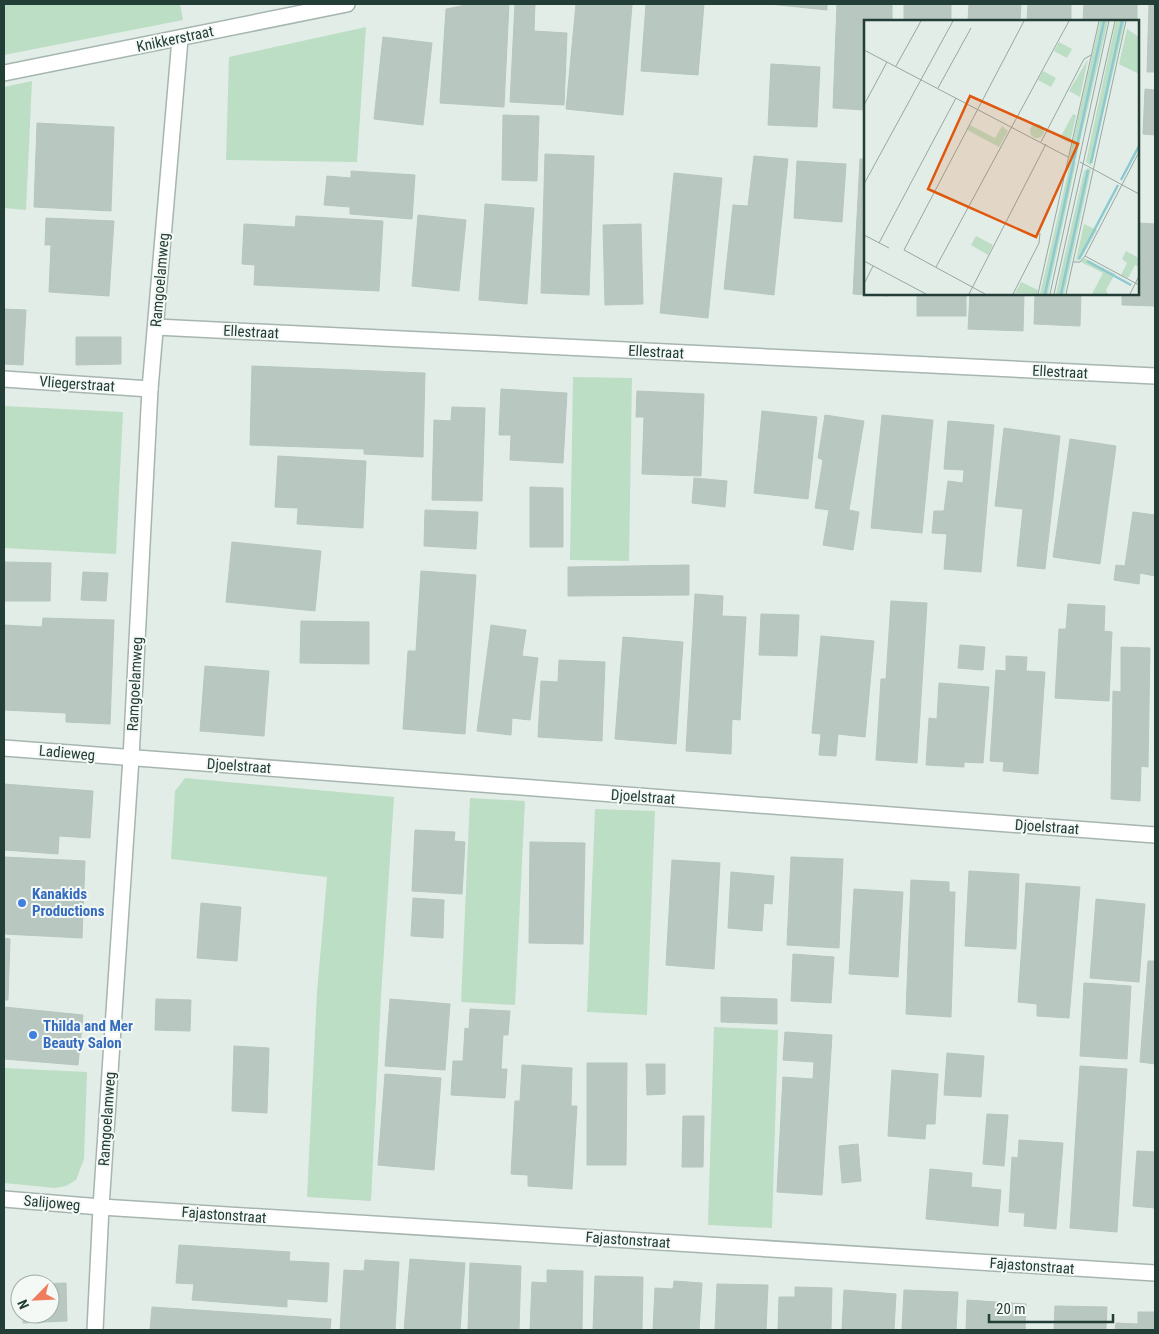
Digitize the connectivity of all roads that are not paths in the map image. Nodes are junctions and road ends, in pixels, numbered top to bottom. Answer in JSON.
{"nodes":[{"id":1,"x":347,"y":4,"type":"edge"},
{"id":2,"x":180,"y":39,"type":"junction"},
{"id":3,"x":4,"y":74,"type":"edge"},
{"id":4,"x":156,"y":327,"type":"junction"},
{"id":5,"x":1155,"y":376,"type":"edge"},
{"id":6,"x":4,"y":379,"type":"edge"},
{"id":7,"x":150,"y":389,"type":"junction"},
{"id":8,"x":4,"y":748,"type":"edge"},
{"id":9,"x":131,"y":758,"type":"junction"},
{"id":10,"x":1155,"y":836,"type":"edge"},
{"id":11,"x":4,"y":1199,"type":"edge"},
{"id":12,"x":101,"y":1207,"type":"junction"},
{"id":13,"x":1155,"y":1273,"type":"edge"},
{"id":14,"x":95,"y":1330,"type":"edge"}],
"edges":[{"from":1,"to":2,"type":"street","name":"Knikkerstraat"},
{"from":2,"to":3,"type":"street","name":"Knikkerstraat"},
{"from":2,"to":4,"type":"street","name":"Ramgoelamweg"},
{"from":4,"to":5,"type":"street","name":"Ellestraat"},
{"from":4,"to":7,"type":"street","name":"Ramgoelamweg"},
{"from":6,"to":7,"type":"street","name":"Vliegerstraat"},
{"from":7,"to":9,"type":"street","name":"Ramgoelamweg"},
{"from":8,"to":9,"type":"street","name":"Ladieweg"},
{"from":9,"to":10,"type":"street","name":"Djoelstraat"},
{"from":9,"to":12,"type":"street","name":"Ramgoelamweg"},
{"from":11,"to":12,"type":"street","name":"Salijoweg"},
{"from":12,"to":13,"type":"street","name":"Fajastonstraat"},
{"from":12,"to":14,"type":"street","name":"Ramgoelamweg"}]}
